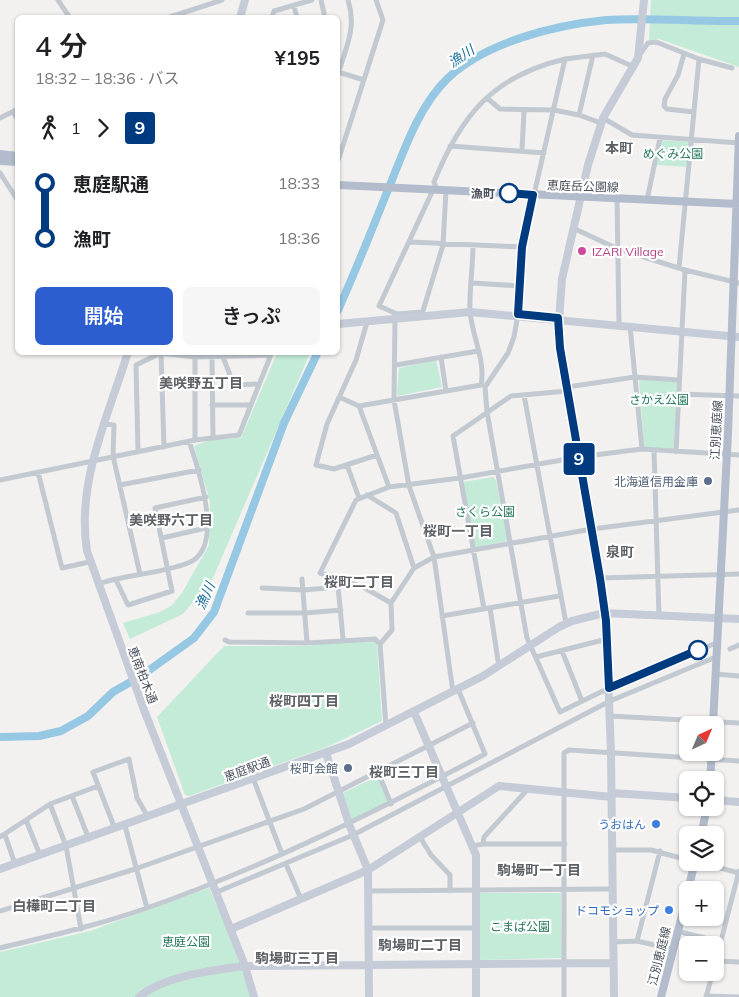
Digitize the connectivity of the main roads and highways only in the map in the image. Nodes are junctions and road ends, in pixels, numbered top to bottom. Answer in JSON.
{"nodes":[{"id":1,"x":739,"y":136,"type":"edge"},
{"id":2,"x":739,"y":143,"type":"edge"},
{"id":3,"x":0,"y":154,"type":"edge"},
{"id":4,"x":15,"y":156,"type":"edge"},
{"id":5,"x":0,"y":160,"type":"edge"},
{"id":6,"x":15,"y":162,"type":"edge"},
{"id":7,"x":340,"y":185,"type":"edge"},
{"id":8,"x":738,"y":204,"type":"edge"},
{"id":9,"x":736,"y":282,"type":"edge"},
{"id":10,"x":735,"y":336,"type":"edge"},
{"id":11,"x":713,"y":716,"type":"edge"},
{"id":12,"x":679,"y":924,"type":"edge"},
{"id":13,"x":661,"y":997,"type":"edge"}],
"edges":[{"from":1,"to":2,"type":"main road","name":"江別恵庭線"},
{"from":2,"to":8,"type":"main road","name":"江別恵庭線"},
{"from":3,"to":4,"type":"main road"},
{"from":5,"to":6,"type":"main road"},
{"from":7,"to":8,"type":"main road","name":"恵庭岳公園線"},
{"from":8,"to":9,"type":"main road","name":"江別恵庭線"},
{"from":9,"to":10,"type":"main road","name":"江別恵庭線"},
{"from":10,"to":11,"type":"main road","name":"江別恵庭線"},
{"from":12,"to":13,"type":"main road","name":"江別恵庭線"}]}
